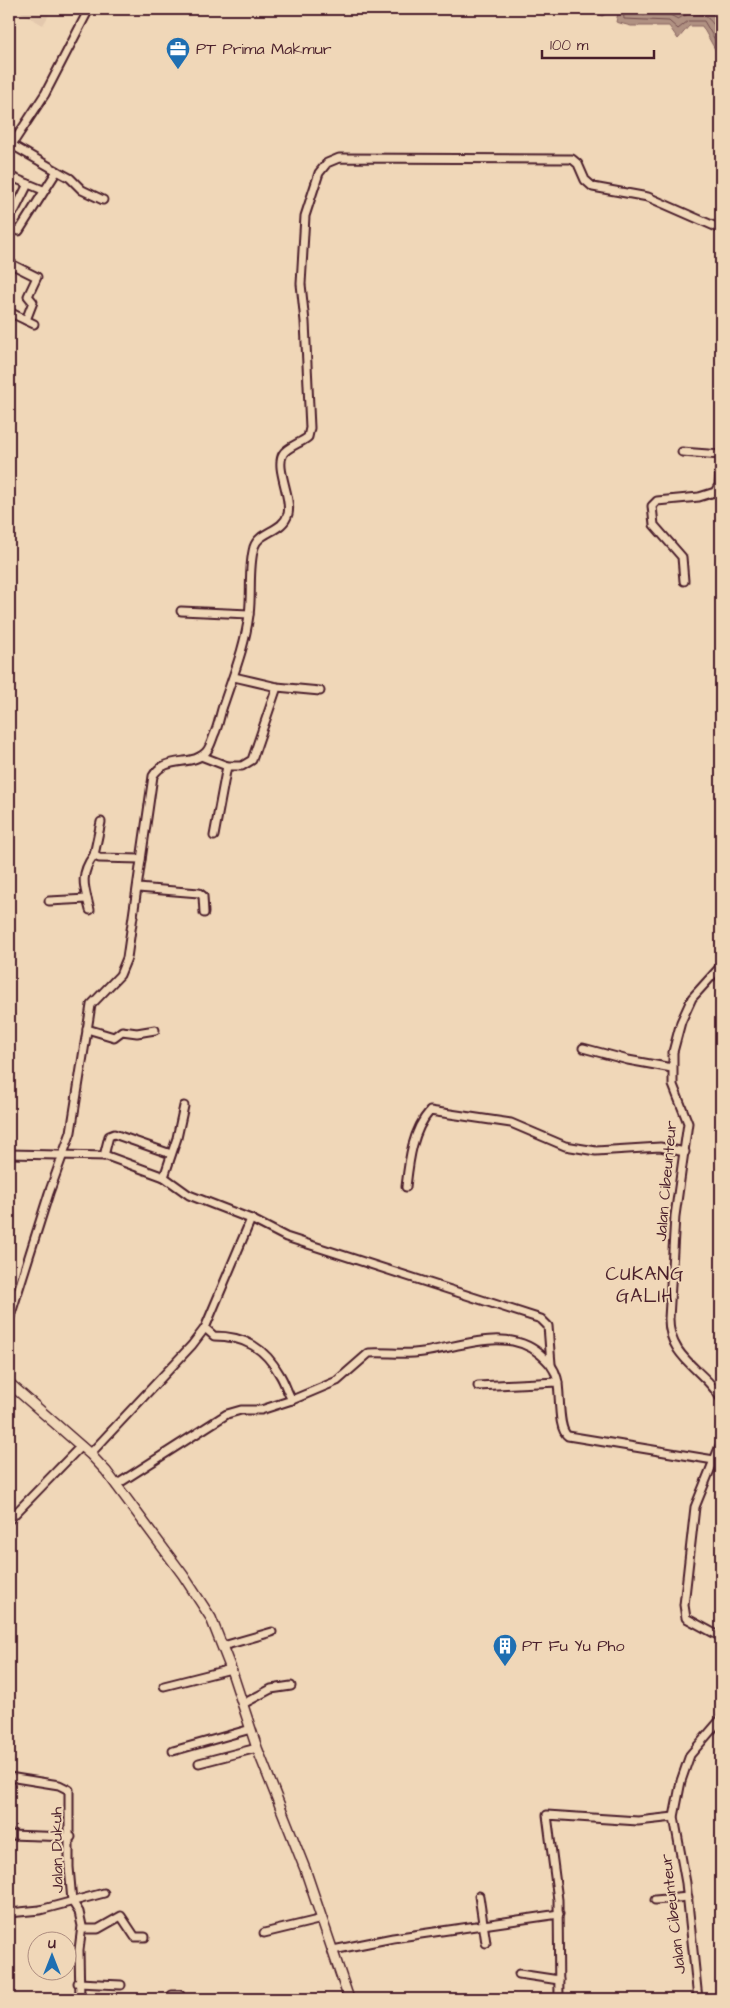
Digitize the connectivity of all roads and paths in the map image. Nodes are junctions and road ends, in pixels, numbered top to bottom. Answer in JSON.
{"nodes":[{"id":1,"x":89,"y":9,"type":"edge"},
{"id":2,"x":11,"y":147,"type":"edge"},
{"id":3,"x":57,"y":171,"type":"junction"},
{"id":4,"x":9,"y":176,"type":"edge"},
{"id":5,"x":28,"y":184,"type":"junction"},
{"id":6,"x":43,"y":190,"type":"junction"},
{"id":7,"x":104,"y":200,"type":"dead end"},
{"id":8,"x":15,"y":210,"type":"dead end"},
{"id":9,"x":9,"y":228,"type":"edge"},
{"id":10,"x":721,"y":229,"type":"edge"},
{"id":11,"x":9,"y":263,"type":"edge"},
{"id":12,"x":9,"y":312,"type":"edge"},
{"id":13,"x":26,"y":320,"type":"junction"},
{"id":14,"x":34,"y":324,"type":"dead end"},
{"id":15,"x":682,"y":452,"type":"dead end"},
{"id":16,"x":721,"y":455,"type":"edge"},
{"id":17,"x":684,"y":581,"type":"dead end"},
{"id":18,"x":181,"y":611,"type":"dead end"},
{"id":19,"x":249,"y":614,"type":"junction"},
{"id":20,"x":234,"y":677,"type":"junction"},
{"id":21,"x":277,"y":687,"type":"junction"},
{"id":22,"x":320,"y":691,"type":"dead end"},
{"id":23,"x":202,"y":756,"type":"junction"},
{"id":24,"x":227,"y":766,"type":"junction"},
{"id":25,"x":101,"y":822,"type":"dead end"},
{"id":26,"x":214,"y":836,"type":"dead end"},
{"id":27,"x":94,"y":855,"type":"junction"},
{"id":28,"x":141,"y":859,"type":"junction"},
{"id":29,"x":138,"y":888,"type":"junction"},
{"id":30,"x":87,"y":899,"type":"junction"},
{"id":31,"x":49,"y":901,"type":"dead end"},
{"id":32,"x":90,"y":910,"type":"dead end"},
{"id":33,"x":204,"y":913,"type":"dead end"},
{"id":34,"x":721,"y":966,"type":"edge"},
{"id":35,"x":87,"y":1029,"type":"junction"},
{"id":36,"x":155,"y":1030,"type":"dead end"},
{"id":37,"x":583,"y":1048,"type":"dead end"},
{"id":38,"x":672,"y":1068,"type":"junction"},
{"id":39,"x":184,"y":1106,"type":"dead end"},
{"id":40,"x":685,"y":1152,"type":"junction"},
{"id":41,"x":9,"y":1154,"type":"edge"},
{"id":42,"x":171,"y":1154,"type":"junction"},
{"id":43,"x":104,"y":1156,"type":"junction"},
{"id":44,"x":63,"y":1157,"type":"junction"},
{"id":45,"x":164,"y":1177,"type":"junction"},
{"id":46,"x":406,"y":1187,"type":"dead end"},
{"id":47,"x":251,"y":1219,"type":"junction"},
{"id":48,"x":9,"y":1320,"type":"edge"},
{"id":49,"x":205,"y":1328,"type":"junction"},
{"id":50,"x":551,"y":1364,"type":"junction"},
{"id":51,"x":558,"y":1382,"type":"junction"},
{"id":52,"x":9,"y":1383,"type":"edge"},
{"id":53,"x":478,"y":1386,"type":"dead end"},
{"id":54,"x":721,"y":1399,"type":"edge"},
{"id":55,"x":292,"y":1400,"type":"junction"},
{"id":56,"x":721,"y":1443,"type":"edge"},
{"id":57,"x":81,"y":1446,"type":"junction"},
{"id":58,"x":90,"y":1454,"type":"junction"},
{"id":59,"x":714,"y":1460,"type":"junction"},
{"id":60,"x":116,"y":1485,"type":"junction"},
{"id":61,"x":9,"y":1520,"type":"edge"},
{"id":62,"x":272,"y":1632,"type":"dead end"},
{"id":63,"x":721,"y":1637,"type":"edge"},
{"id":64,"x":223,"y":1646,"type":"junction"},
{"id":65,"x":231,"y":1669,"type":"junction"},
{"id":66,"x":164,"y":1686,"type":"dead end"},
{"id":67,"x":291,"y":1686,"type":"dead end"},
{"id":68,"x":243,"y":1704,"type":"junction"},
{"id":69,"x":721,"y":1719,"type":"edge"},
{"id":70,"x":251,"y":1729,"type":"junction"},
{"id":71,"x":257,"y":1748,"type":"junction"},
{"id":72,"x":173,"y":1751,"type":"dead end"},
{"id":73,"x":199,"y":1763,"type":"dead end"},
{"id":74,"x":9,"y":1777,"type":"edge"},
{"id":75,"x":674,"y":1817,"type":"junction"},
{"id":76,"x":9,"y":1835,"type":"edge"},
{"id":77,"x":71,"y":1837,"type":"junction"},
{"id":78,"x":104,"y":1893,"type":"dead end"},
{"id":79,"x":479,"y":1896,"type":"dead end"},
{"id":80,"x":688,"y":1896,"type":"junction"},
{"id":81,"x":654,"y":1900,"type":"dead end"},
{"id":82,"x":72,"y":1902,"type":"junction"},
{"id":83,"x":9,"y":1913,"type":"edge"},
{"id":84,"x":559,"y":1914,"type":"junction"},
{"id":85,"x":322,"y":1919,"type":"junction"},
{"id":86,"x":483,"y":1926,"type":"junction"},
{"id":87,"x":82,"y":1929,"type":"junction"},
{"id":88,"x":264,"y":1933,"type":"dead end"},
{"id":89,"x":145,"y":1937,"type":"dead end"},
{"id":90,"x":486,"y":1943,"type":"dead end"},
{"id":91,"x":332,"y":1950,"type":"junction"},
{"id":92,"x":519,"y":1974,"type":"dead end"},
{"id":93,"x":559,"y":1980,"type":"junction"},
{"id":94,"x":78,"y":1983,"type":"junction"},
{"id":95,"x":121,"y":1985,"type":"dead end"},
{"id":96,"x":172,"y":1995,"type":"dead end"},
{"id":97,"x":80,"y":1999,"type":"edge"},
{"id":98,"x":182,"y":1999,"type":"edge"},
{"id":99,"x":349,"y":1999,"type":"edge"},
{"id":100,"x":559,"y":1999,"type":"edge"},
{"id":101,"x":698,"y":1999,"type":"edge"}],
"edges":[{"from":1,"to":2,"type":"street"},
{"from":2,"to":3,"type":"street"},
{"from":3,"to":6,"type":"street"},
{"from":3,"to":7,"type":"street"},
{"from":4,"to":5,"type":"street"},
{"from":5,"to":6,"type":"street"},
{"from":5,"to":8,"type":"street"},
{"from":6,"to":9,"type":"street"},
{"from":10,"to":19,"type":"street"},
{"from":11,"to":13,"type":"street"},
{"from":12,"to":13,"type":"street"},
{"from":13,"to":14,"type":"street"},
{"from":15,"to":16,"type":"street"},
{"from":16,"to":17,"type":"street"},
{"from":18,"to":19,"type":"street"},
{"from":19,"to":20,"type":"street"},
{"from":20,"to":21,"type":"street"},
{"from":20,"to":23,"type":"street"},
{"from":21,"to":22,"type":"street"},
{"from":21,"to":24,"type":"street"},
{"from":23,"to":24,"type":"street"},
{"from":23,"to":28,"type":"street"},
{"from":24,"to":26,"type":"street"},
{"from":25,"to":27,"type":"street"},
{"from":27,"to":28,"type":"street"},
{"from":27,"to":30,"type":"street"},
{"from":28,"to":29,"type":"street"},
{"from":29,"to":33,"type":"street"},
{"from":29,"to":35,"type":"street"},
{"from":30,"to":31,"type":"street"},
{"from":30,"to":32,"type":"street"},
{"from":34,"to":38,"type":"street","name":"Jalan Cibeunteur"},
{"from":35,"to":36,"type":"street"},
{"from":35,"to":44,"type":"street"},
{"from":37,"to":38,"type":"street"},
{"from":38,"to":40,"type":"street","name":"Jalan Cibeunteur"},
{"from":39,"to":42,"type":"street"},
{"from":40,"to":46,"type":"street"},
{"from":40,"to":54,"type":"street","name":"Jalan Cibeunteur"},
{"from":41,"to":44,"type":"street"},
{"from":42,"to":43,"type":"street"},
{"from":42,"to":45,"type":"street"},
{"from":43,"to":44,"type":"street"},
{"from":43,"to":45,"type":"street"},
{"from":44,"to":48,"type":"street"},
{"from":45,"to":47,"type":"street"},
{"from":47,"to":49,"type":"street"},
{"from":47,"to":50,"type":"street"},
{"from":49,"to":55,"type":"street"},
{"from":49,"to":58,"type":"street"},
{"from":50,"to":51,"type":"street"},
{"from":50,"to":55,"type":"street"},
{"from":51,"to":53,"type":"street"},
{"from":51,"to":59,"type":"street"},
{"from":52,"to":57,"type":"street"},
{"from":55,"to":60,"type":"street"},
{"from":56,"to":59,"type":"street"},
{"from":57,"to":58,"type":"street"},
{"from":57,"to":61,"type":"street"},
{"from":58,"to":60,"type":"street"},
{"from":59,"to":63,"type":"street"},
{"from":60,"to":64,"type":"street"},
{"from":62,"to":64,"type":"street"},
{"from":64,"to":65,"type":"street"},
{"from":65,"to":66,"type":"street"},
{"from":65,"to":68,"type":"street"},
{"from":67,"to":68,"type":"street"},
{"from":68,"to":70,"type":"street"},
{"from":69,"to":75,"type":"street","name":"Jalan Cibeunteur"},
{"from":70,"to":71,"type":"street"},
{"from":70,"to":72,"type":"street"},
{"from":71,"to":73,"type":"street"},
{"from":71,"to":85,"type":"street"},
{"from":74,"to":77,"type":"street","name":"Jalan Dukuh"},
{"from":75,"to":80,"type":"street","name":"Jalan Cibeunteur"},
{"from":75,"to":84,"type":"street"},
{"from":76,"to":77,"type":"street"},
{"from":77,"to":82,"type":"street","name":"Jalan Dukuh"},
{"from":78,"to":82,"type":"street"},
{"from":79,"to":86,"type":"street"},
{"from":80,"to":81,"type":"street"},
{"from":80,"to":101,"type":"street","name":"Jalan Cibeunteur"},
{"from":82,"to":83,"type":"street"},
{"from":82,"to":87,"type":"street","name":"Jalan Dukuh"},
{"from":84,"to":86,"type":"street"},
{"from":84,"to":93,"type":"street"},
{"from":85,"to":88,"type":"street"},
{"from":85,"to":91,"type":"street"},
{"from":86,"to":90,"type":"street"},
{"from":86,"to":91,"type":"street"},
{"from":87,"to":89,"type":"street"},
{"from":87,"to":94,"type":"street","name":"Jalan Dukuh"},
{"from":91,"to":99,"type":"street"},
{"from":92,"to":93,"type":"street"},
{"from":93,"to":100,"type":"street"},
{"from":94,"to":95,"type":"street"},
{"from":94,"to":97,"type":"street","name":"Jalan Dukuh"},
{"from":96,"to":98,"type":"street"}]}
